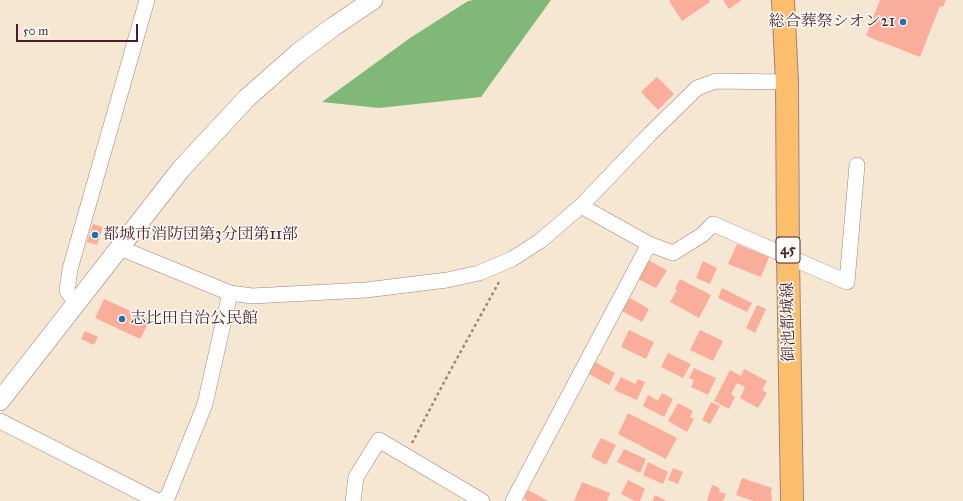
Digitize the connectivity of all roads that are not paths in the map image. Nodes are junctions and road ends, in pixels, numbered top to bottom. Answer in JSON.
{"nodes":[{"id":1,"x":147,"y":0,"type":"edge"},
{"id":2,"x":373,"y":0,"type":"edge"},
{"id":3,"x":783,"y":1,"type":"edge"},
{"id":4,"x":787,"y":82,"type":"junction"},
{"id":5,"x":857,"y":165,"type":"dead end"},
{"id":6,"x":581,"y":206,"type":"junction"},
{"id":7,"x":649,"y":244,"type":"junction"},
{"id":8,"x":120,"y":248,"type":"junction"},
{"id":9,"x":788,"y":257,"type":"junction"},
{"id":10,"x":230,"y":293,"type":"junction"},
{"id":11,"x":76,"y":303,"type":"junction"},
{"id":12,"x":0,"y":401,"type":"edge"},
{"id":13,"x":0,"y":421,"type":"edge"},
{"id":14,"x":157,"y":501,"type":"edge"},
{"id":15,"x":161,"y":501,"type":"edge"},
{"id":16,"x":353,"y":501,"type":"edge"},
{"id":17,"x":482,"y":501,"type":"edge"},
{"id":18,"x":513,"y":501,"type":"edge"},
{"id":19,"x":792,"y":501,"type":"edge"}],
"edges":[{"from":1,"to":11,"type":"street"},
{"from":2,"to":8,"type":"street"},
{"from":3,"to":4,"type":"main road","name":"御池都城線","number":"45"},
{"from":4,"to":6,"type":"street"},
{"from":4,"to":9,"type":"main road","name":"御池都城線","number":"45"},
{"from":5,"to":9,"type":"street"},
{"from":6,"to":7,"type":"street"},
{"from":6,"to":10,"type":"street"},
{"from":7,"to":9,"type":"street"},
{"from":7,"to":18,"type":"street"},
{"from":8,"to":10,"type":"street"},
{"from":8,"to":11,"type":"street"},
{"from":9,"to":19,"type":"main road","name":"御池都城線","number":"45"},
{"from":10,"to":15,"type":"street"},
{"from":11,"to":12,"type":"street"},
{"from":13,"to":14,"type":"street"},
{"from":16,"to":17,"type":"street"}]}
